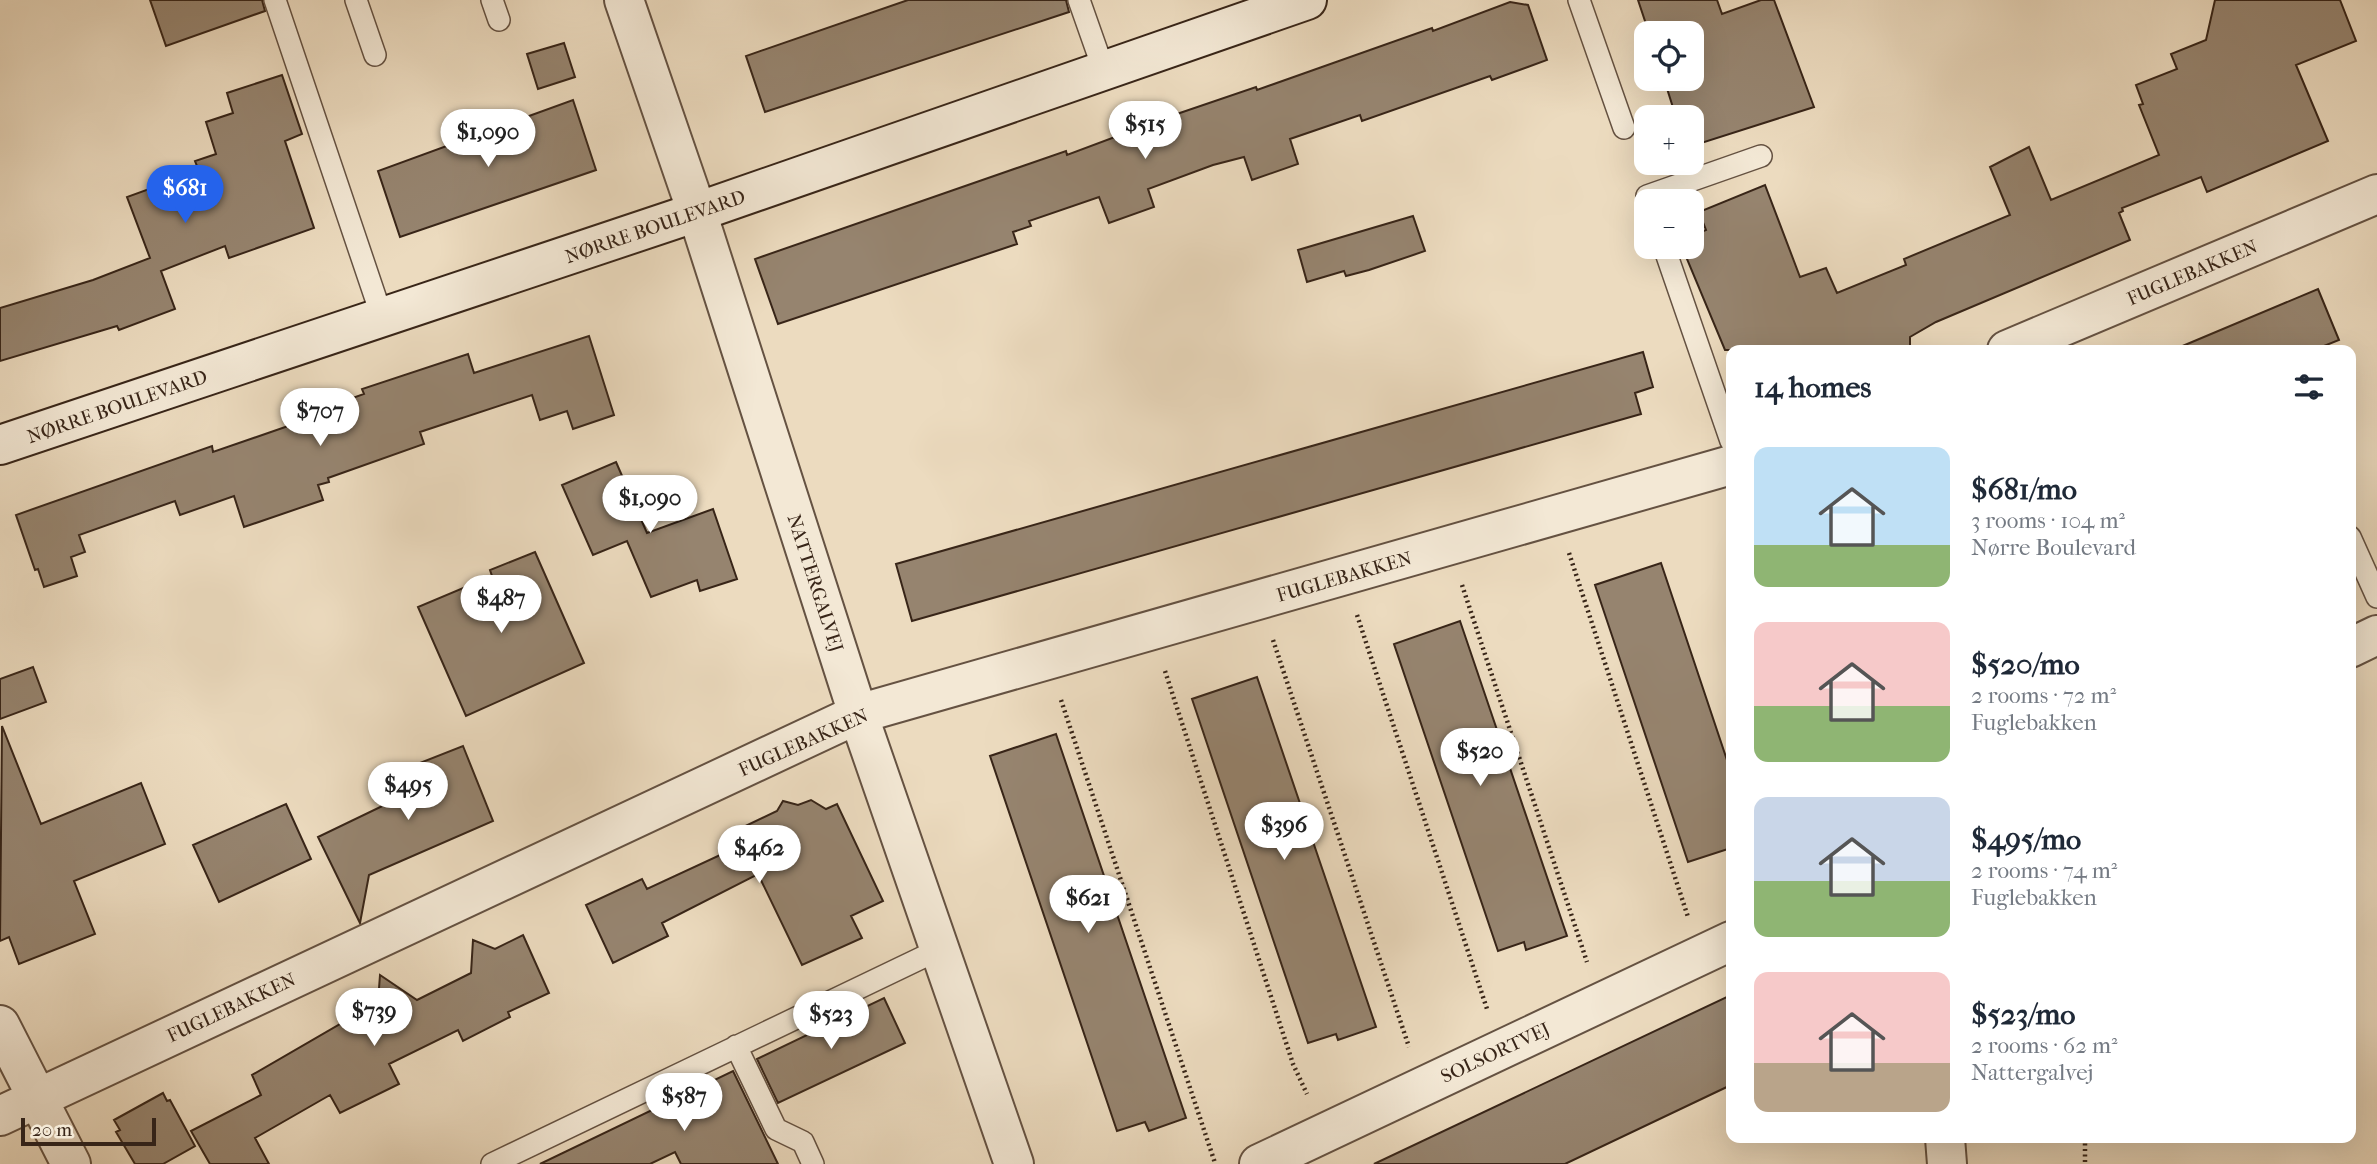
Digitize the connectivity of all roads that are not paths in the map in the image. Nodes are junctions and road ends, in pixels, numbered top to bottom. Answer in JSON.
{"nodes":[{"id":1,"x":275,"y":0,"type":"edge"},
{"id":2,"x":356,"y":0,"type":"edge"},
{"id":3,"x":624,"y":0,"type":"edge"},
{"id":4,"x":1079,"y":0,"type":"edge"},
{"id":5,"x":1307,"y":0,"type":"edge"},
{"id":6,"x":1578,"y":0,"type":"edge"},
{"id":7,"x":375,"y":55,"type":"dead end"},
{"id":8,"x":1104,"y":71,"type":"junction"},
{"id":9,"x":1624,"y":128,"type":"dead end"},
{"id":10,"x":1761,"y":156,"type":"dead end"},
{"id":11,"x":1667,"y":189,"type":"edge"},
{"id":12,"x":2377,"y":194,"type":"edge"},
{"id":13,"x":698,"y":212,"type":"junction"},
{"id":14,"x":1668,"y":259,"type":"edge"},
{"id":15,"x":382,"y":317,"type":"junction"},
{"id":16,"x":2019,"y":345,"type":"edge"},
{"id":17,"x":1726,"y":426,"type":"edge"},
{"id":18,"x":0,"y":445,"type":"edge"},
{"id":19,"x":1726,"y":466,"type":"edge"},
{"id":20,"x":2356,"y":550,"type":"edge"},
{"id":21,"x":2377,"y":597,"type":"edge"},
{"id":22,"x":2377,"y":635,"type":"edge"},
{"id":23,"x":2356,"y":645,"type":"edge"},
{"id":24,"x":858,"y":714,"type":"junction"},
{"id":25,"x":1715,"y":948,"type":"edge"},
{"id":26,"x":940,"y":949,"type":"junction"},
{"id":27,"x":0,"y":1025,"type":"edge"},
{"id":28,"x":736,"y":1046,"type":"junction"},
{"id":29,"x":36,"y":1098,"type":"junction"},
{"id":30,"x":0,"y":1116,"type":"edge"},
{"id":31,"x":1945,"y":1143,"type":"edge"},
{"id":32,"x":71,"y":1164,"type":"edge"},
{"id":33,"x":492,"y":1164,"type":"edge"},
{"id":34,"x":813,"y":1164,"type":"edge"},
{"id":35,"x":1014,"y":1164,"type":"edge"},
{"id":36,"x":1259,"y":1164,"type":"edge"},
{"id":37,"x":1947,"y":1164,"type":"edge"}],
"edges":[{"from":1,"to":15,"type":"lane"},
{"from":2,"to":7,"type":"lane"},
{"from":3,"to":13,"type":"street","name":"NATTERGALVEJ"},
{"from":4,"to":8,"type":"lane"},
{"from":5,"to":8,"type":"street","name":"NØRRE BOULEVARD"},
{"from":6,"to":9,"type":"lane"},
{"from":8,"to":13,"type":"street","name":"NØRRE BOULEVARD"},
{"from":10,"to":11,"type":"lane"},
{"from":12,"to":16,"type":"street","name":"FUGLEBAKKEN"},
{"from":13,"to":15,"type":"street","name":"NØRRE BOULEVARD"},
{"from":13,"to":24,"type":"street","name":"NATTERGALVEJ"},
{"from":14,"to":17,"type":"lane"},
{"from":15,"to":18,"type":"street","name":"NØRRE BOULEVARD"},
{"from":19,"to":24,"type":"street","name":"FUGLEBAKKEN"},
{"from":20,"to":21,"type":"lane"},
{"from":22,"to":23,"type":"street"},
{"from":24,"to":26,"type":"street","name":"NATTERGALVEJ"},
{"from":24,"to":29,"type":"street","name":"FUGLEBAKKEN"},
{"from":25,"to":36,"type":"street","name":"SOLSORTVEJ"},
{"from":26,"to":28,"type":"lane"},
{"from":26,"to":35,"type":"street","name":"NATTERGALVEJ"},
{"from":27,"to":29,"type":"street"},
{"from":28,"to":33,"type":"lane"},
{"from":28,"to":34,"type":"lane"},
{"from":29,"to":30,"type":"street","name":"FUGLEBAKKEN"},
{"from":29,"to":32,"type":"street"},
{"from":31,"to":37,"type":"street"}]}
